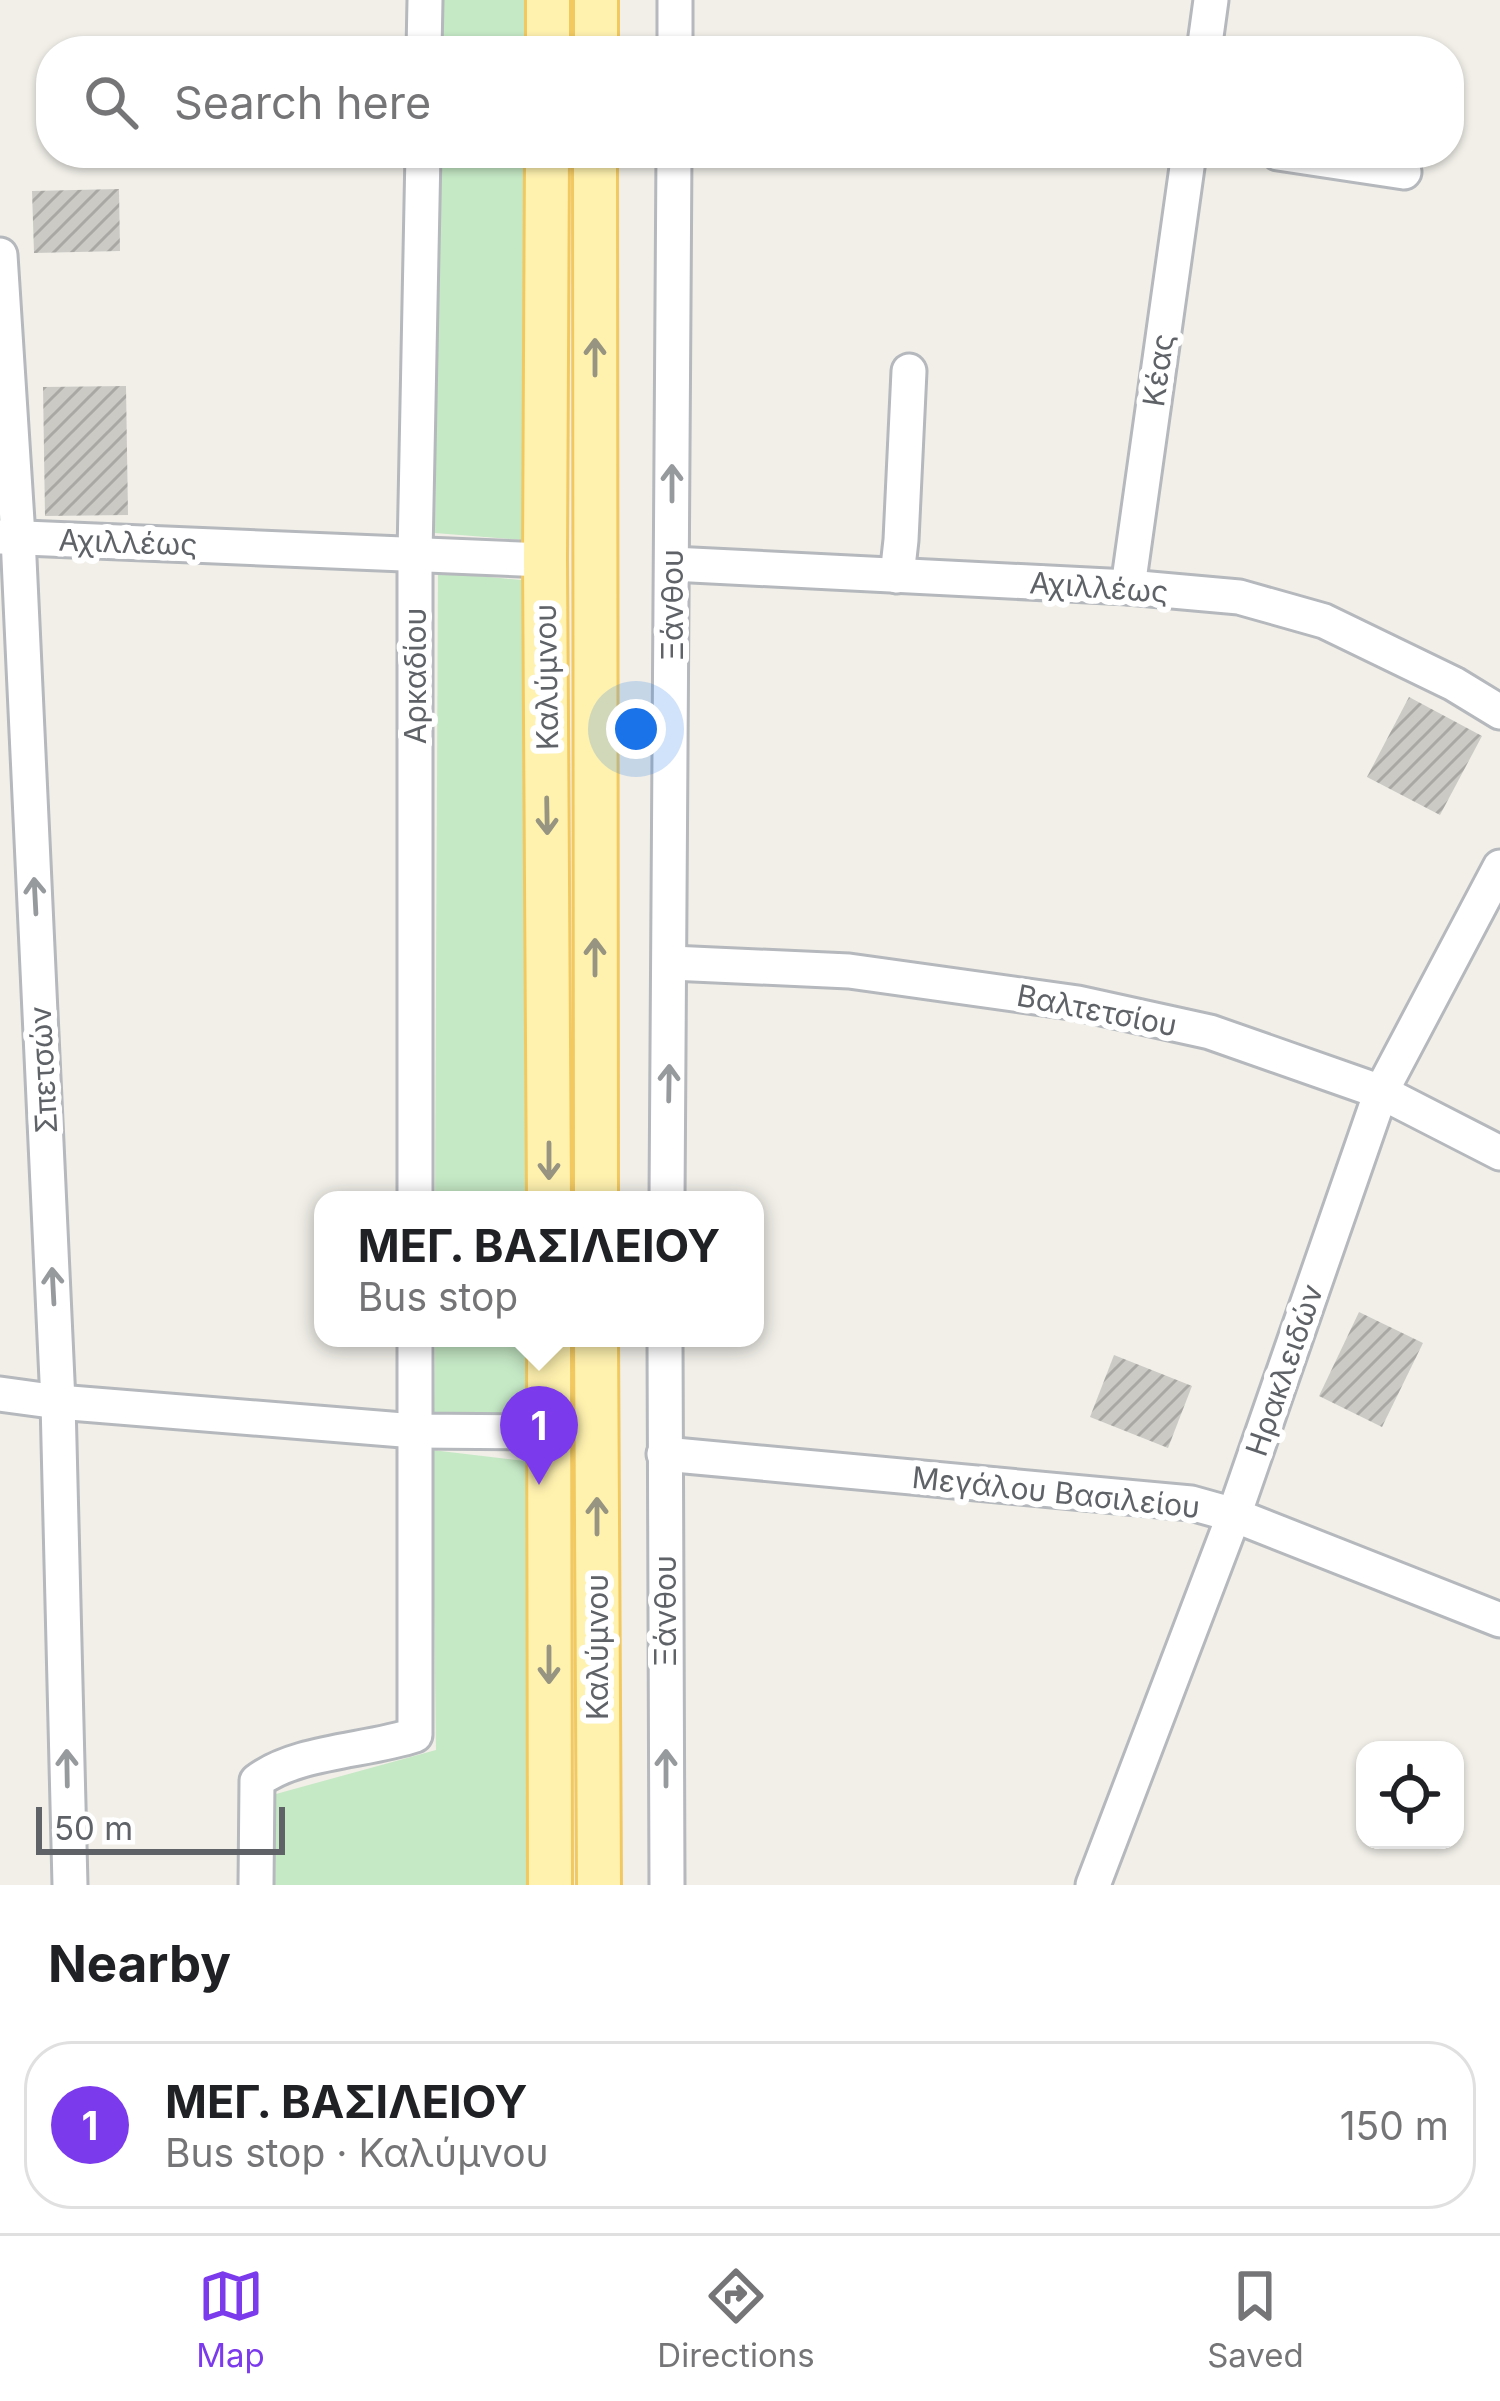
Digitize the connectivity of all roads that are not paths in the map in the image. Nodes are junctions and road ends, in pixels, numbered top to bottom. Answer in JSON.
{"nodes":[{"id":1,"x":425,"y":0,"type":"edge"},
{"id":2,"x":548,"y":0,"type":"edge"},
{"id":3,"x":596,"y":0,"type":"edge"},
{"id":4,"x":675,"y":0,"type":"edge"},
{"id":5,"x":1211,"y":0,"type":"edge"},
{"id":6,"x":424,"y":36,"type":"edge"},
{"id":7,"x":548,"y":36,"type":"edge"},
{"id":8,"x":596,"y":36,"type":"edge"},
{"id":9,"x":675,"y":36,"type":"edge"},
{"id":10,"x":1206,"y":36,"type":"edge"},
{"id":11,"x":422,"y":168,"type":"edge"},
{"id":12,"x":547,"y":168,"type":"edge"},
{"id":13,"x":596,"y":168,"type":"edge"},
{"id":14,"x":674,"y":168,"type":"edge"},
{"id":15,"x":1187,"y":168,"type":"edge"},
{"id":16,"x":1377,"y":168,"type":"edge"},
{"id":17,"x":1404,"y":172,"type":"dead end"},
{"id":18,"x":0,"y":255,"type":"edge"},
{"id":19,"x":908,"y":371,"type":"dead end"},
{"id":20,"x":9,"y":537,"type":"edge"},
{"id":21,"x":415,"y":554,"type":"junction"},
{"id":22,"x":544,"y":560,"type":"junction"},
{"id":23,"x":672,"y":564,"type":"junction"},
{"id":24,"x":897,"y":576,"type":"junction"},
{"id":25,"x":1128,"y":587,"type":"junction"},
{"id":26,"x":1500,"y":712,"type":"edge"},
{"id":27,"x":1500,"y":867,"type":"edge"},
{"id":28,"x":670,"y":963,"type":"junction"},
{"id":29,"x":1381,"y":1092,"type":"junction"},
{"id":30,"x":1500,"y":1153,"type":"edge"},
{"id":31,"x":415,"y":1191,"type":"edge"},
{"id":32,"x":549,"y":1191,"type":"edge"},
{"id":33,"x":596,"y":1191,"type":"edge"},
{"id":34,"x":667,"y":1191,"type":"edge"},
{"id":35,"x":415,"y":1347,"type":"edge"},
{"id":36,"x":549,"y":1347,"type":"edge"},
{"id":37,"x":596,"y":1347,"type":"edge"},
{"id":38,"x":665,"y":1347,"type":"edge"},
{"id":39,"x":0,"y":1394,"type":"edge"},
{"id":40,"x":58,"y":1402,"type":"junction"},
{"id":41,"x":415,"y":1431,"type":"junction"},
{"id":42,"x":549,"y":1432,"type":"junction"},
{"id":43,"x":664,"y":1454,"type":"junction"},
{"id":44,"x":1234,"y":1515,"type":"junction"},
{"id":45,"x":1500,"y":1620,"type":"edge"},
{"id":46,"x":70,"y":1885,"type":"edge"},
{"id":47,"x":256,"y":1885,"type":"edge"},
{"id":48,"x":550,"y":1885,"type":"edge"},
{"id":49,"x":598,"y":1885,"type":"edge"},
{"id":50,"x":667,"y":1885,"type":"edge"},
{"id":51,"x":1093,"y":1885,"type":"edge"}],
"edges":[{"from":1,"to":6,"type":"street"},
{"from":2,"to":7,"type":"main road"},
{"from":3,"to":8,"type":"main road"},
{"from":4,"to":9,"type":"street"},
{"from":5,"to":10,"type":"street"},
{"from":11,"to":21,"type":"street","name":"Αρκαδίου"},
{"from":12,"to":22,"type":"main road","name":"Καλύμνου"},
{"from":33,"to":13,"type":"main road","name":"Καλύμνου","one_way":true},
{"from":23,"to":14,"type":"street","name":"Ξάνθου","one_way":true},
{"from":15,"to":25,"type":"street","name":"Κέας"},
{"from":16,"to":17,"type":"street"},
{"from":18,"to":20,"type":"street","name":"Σπετσών"},
{"from":19,"to":24,"type":"street"},
{"from":20,"to":21,"type":"street","name":"Αχιλλέως"},
{"from":40,"to":20,"type":"street","name":"Σπετσών","one_way":true},
{"from":21,"to":22,"type":"street","name":"Αχιλλέως"},
{"from":21,"to":31,"type":"street","name":"Αρκαδίου"},
{"from":22,"to":32,"type":"main road","name":"Καλύμνου","one_way":true},
{"from":23,"to":24,"type":"street","name":"Αχιλλέως"},
{"from":23,"to":28,"type":"street","name":"Ξάνθου"},
{"from":24,"to":25,"type":"street","name":"Αχιλλέως"},
{"from":25,"to":26,"type":"street","name":"Αχιλλέως"},
{"from":27,"to":29,"type":"street","name":"Ηρακλειδών"},
{"from":28,"to":29,"type":"street","name":"Βαλτετσίου"},
{"from":34,"to":28,"type":"street","name":"Ξάνθου","one_way":true},
{"from":29,"to":30,"type":"street","name":"Βαλτετσίου"},
{"from":29,"to":44,"type":"street","name":"Ηρακλειδών"},
{"from":35,"to":41,"type":"street"},
{"from":36,"to":42,"type":"main road","name":"Καλύμνου"},
{"from":49,"to":37,"type":"main road","name":"Καλύμνου","one_way":true},
{"from":38,"to":43,"type":"street","name":"Ξάνθου"},
{"from":39,"to":40,"type":"street"},
{"from":40,"to":41,"type":"street"},
{"from":46,"to":40,"type":"street","name":"Σπετσών","one_way":true},
{"from":41,"to":42,"type":"street"},
{"from":41,"to":47,"type":"street"},
{"from":42,"to":48,"type":"main road","name":"Καλύμνου","one_way":true},
{"from":43,"to":44,"type":"street","name":"Μεγάλου Βασιλείου"},
{"from":50,"to":43,"type":"street","name":"Ξάνθου","one_way":true},
{"from":44,"to":45,"type":"street","name":"Μεγάλου Βασιλείου"},
{"from":44,"to":51,"type":"street","name":"Ηρακλειδών"}]}
